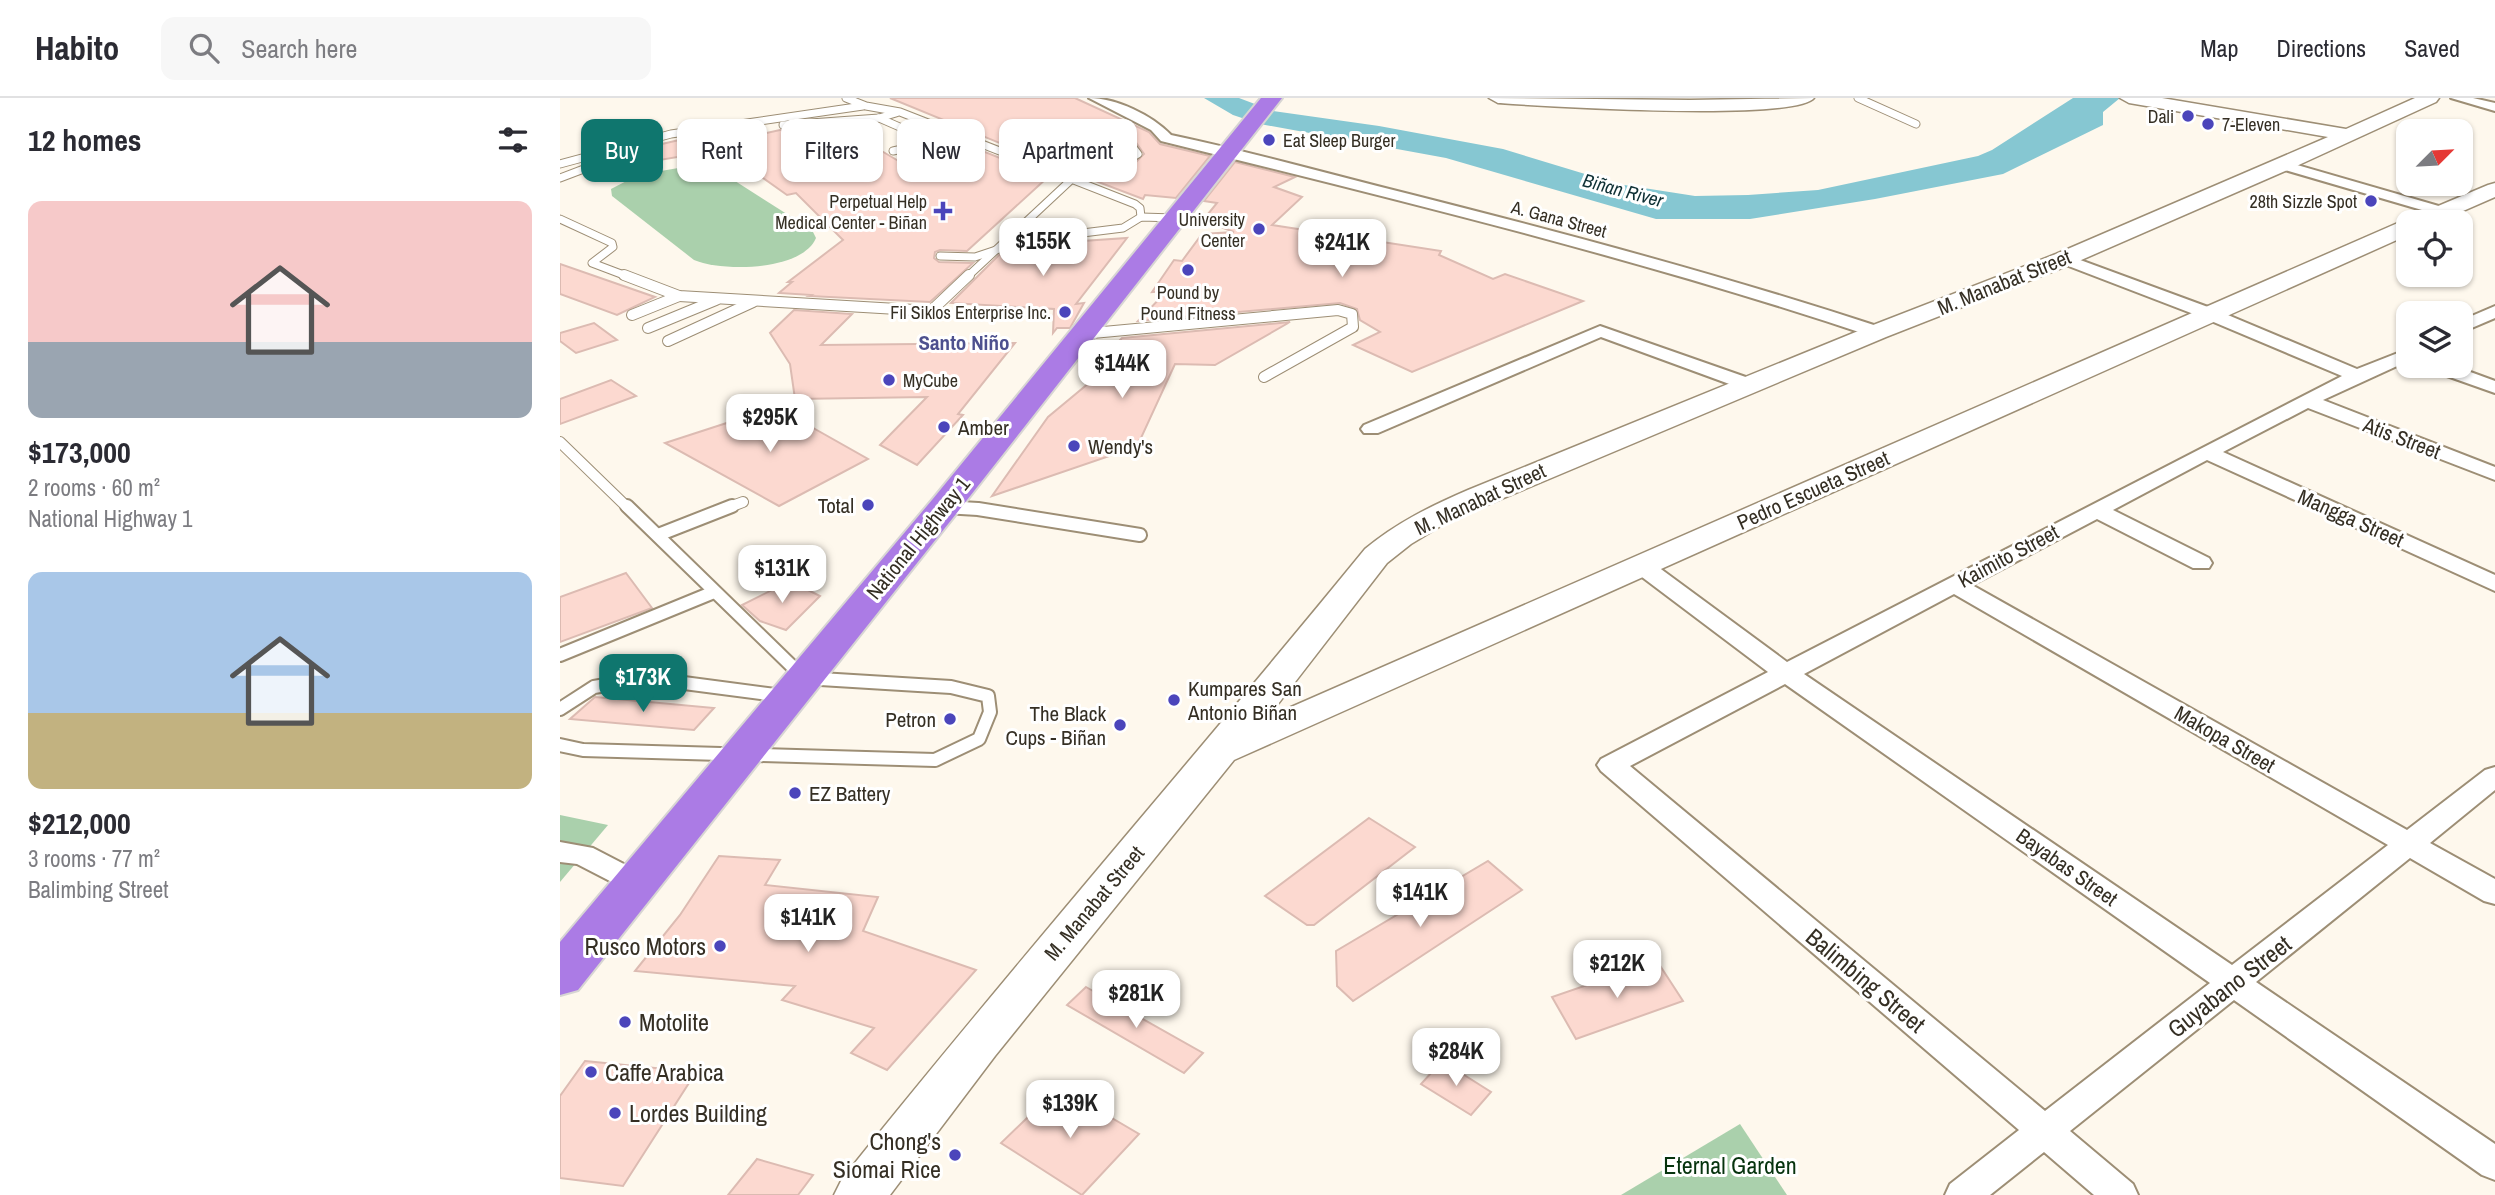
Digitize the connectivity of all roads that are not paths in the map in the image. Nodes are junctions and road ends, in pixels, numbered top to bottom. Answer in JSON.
{"nodes":[{"id":1,"x":846,"y":98,"type":"edge"},
{"id":2,"x":1095,"y":98,"type":"edge"},
{"id":3,"x":1272,"y":98,"type":"edge"},
{"id":4,"x":1498,"y":98,"type":"edge"},
{"id":5,"x":1805,"y":98,"type":"edge"},
{"id":6,"x":1858,"y":98,"type":"edge"},
{"id":7,"x":2129,"y":98,"type":"edge"},
{"id":8,"x":2430,"y":98,"type":"edge"},
{"id":9,"x":2457,"y":98,"type":"edge"},
{"id":10,"x":866,"y":106,"type":"junction"},
{"id":11,"x":2495,"y":107,"type":"edge"},
{"id":12,"x":900,"y":112,"type":"junction"},
{"id":13,"x":879,"y":118,"type":"junction"},
{"id":14,"x":2242,"y":118,"type":"junction"},
{"id":15,"x":767,"y":120,"type":"edge"},
{"id":16,"x":1916,"y":124,"type":"dead end"},
{"id":17,"x":767,"y":126,"type":"edge"},
{"id":18,"x":677,"y":135,"type":"edge"},
{"id":19,"x":2348,"y":135,"type":"junction"},
{"id":20,"x":1238,"y":140,"type":"junction"},
{"id":21,"x":893,"y":151,"type":"dead end"},
{"id":22,"x":999,"y":151,"type":"edge"},
{"id":23,"x":1082,"y":157,"type":"joint"},
{"id":24,"x":2297,"y":159,"type":"junction"},
{"id":25,"x":560,"y":164,"type":"edge"},
{"id":26,"x":581,"y":170,"type":"edge"},
{"id":27,"x":560,"y":178,"type":"edge"},
{"id":28,"x":1069,"y":182,"type":"edge"},
{"id":29,"x":1080,"y":182,"type":"edge"},
{"id":30,"x":2495,"y":190,"type":"edge"},
{"id":31,"x":2438,"y":210,"type":"edge"},
{"id":32,"x":2449,"y":210,"type":"edge"},
{"id":33,"x":1141,"y":217,"type":"junction"},
{"id":34,"x":1175,"y":218,"type":"junction"},
{"id":35,"x":560,"y":219,"type":"edge"},
{"id":36,"x":2396,"y":232,"type":"edge"},
{"id":37,"x":1000,"y":248,"type":"junction"},
{"id":38,"x":940,"y":256,"type":"dead end"},
{"id":39,"x":2064,"y":259,"type":"junction"},
{"id":40,"x":679,"y":296,"type":"junction"},
{"id":41,"x":718,"y":299,"type":"junction"},
{"id":42,"x":756,"y":300,"type":"junction"},
{"id":43,"x":2495,"y":312,"type":"edge"},
{"id":44,"x":2210,"y":314,"type":"junction"},
{"id":45,"x":632,"y":315,"type":"dead end"},
{"id":46,"x":2473,"y":322,"type":"edge"},
{"id":47,"x":648,"y":328,"type":"dead end"},
{"id":48,"x":1877,"y":332,"type":"junction"},
{"id":49,"x":1082,"y":335,"type":"junction"},
{"id":50,"x":668,"y":341,"type":"dead end"},
{"id":51,"x":2396,"y":360,"type":"edge"},
{"id":52,"x":2357,"y":376,"type":"junction"},
{"id":53,"x":1264,"y":377,"type":"dead end"},
{"id":54,"x":2470,"y":378,"type":"edge"},
{"id":55,"x":1750,"y":385,"type":"junction"},
{"id":56,"x":2495,"y":387,"type":"edge"},
{"id":57,"x":2310,"y":402,"type":"junction"},
{"id":58,"x":1371,"y":429,"type":"dead end"},
{"id":59,"x":560,"y":442,"type":"edge"},
{"id":60,"x":2207,"y":452,"type":"junction"},
{"id":61,"x":2495,"y":474,"type":"edge"},
{"id":62,"x":743,"y":502,"type":"dead end"},
{"id":63,"x":943,"y":507,"type":"junction"},
{"id":64,"x":2096,"y":510,"type":"junction"},
{"id":65,"x":657,"y":535,"type":"junction"},
{"id":66,"x":1140,"y":535,"type":"dead end"},
{"id":67,"x":2201,"y":563,"type":"dead end"},
{"id":68,"x":1642,"y":566,"type":"junction"},
{"id":69,"x":1955,"y":584,"type":"junction"},
{"id":70,"x":2495,"y":584,"type":"edge"},
{"id":71,"x":714,"y":593,"type":"junction"},
{"id":72,"x":560,"y":655,"type":"edge"},
{"id":73,"x":1786,"y":673,"type":"junction"},
{"id":74,"x":797,"y":687,"type":"junction"},
{"id":75,"x":560,"y":709,"type":"edge"},
{"id":76,"x":560,"y":745,"type":"edge"},
{"id":77,"x":1219,"y":753,"type":"junction"},
{"id":78,"x":740,"y":755,"type":"junction"},
{"id":79,"x":1611,"y":765,"type":"joint"},
{"id":80,"x":2495,"y":776,"type":"edge"},
{"id":81,"x":2410,"y":844,"type":"junction"},
{"id":82,"x":560,"y":852,"type":"edge"},
{"id":83,"x":637,"y":884,"type":"junction"},
{"id":84,"x":2495,"y":893,"type":"edge"},
{"id":85,"x":560,"y":976,"type":"edge"},
{"id":86,"x":2233,"y":983,"type":"junction"},
{"id":87,"x":2045,"y":1131,"type":"junction"},
{"id":88,"x":2495,"y":1164,"type":"edge"},
{"id":89,"x":860,"y":1195,"type":"edge"},
{"id":90,"x":1963,"y":1195,"type":"edge"},
{"id":91,"x":2120,"y":1195,"type":"edge"}],
"edges":[{"from":1,"to":10,"type":"lane"},
{"from":2,"to":20,"type":"street","name":"A. Gana Street"},
{"from":3,"to":20,"type":"highway","name":"National Highway 1"},
{"from":4,"to":5,"type":"main road"},
{"from":6,"to":16,"type":"lane"},
{"from":7,"to":14,"type":"main road"},
{"from":8,"to":19,"type":"main road","name":"M. Manabat Street"},
{"from":9,"to":11,"type":"street"},
{"from":10,"to":12,"type":"lane"},
{"from":10,"to":15,"type":"lane"},
{"from":12,"to":13,"type":"lane"},
{"from":12,"to":22,"type":"lane"},
{"from":13,"to":17,"type":"lane"},
{"from":13,"to":21,"type":"lane"},
{"from":14,"to":19,"type":"main road"},
{"from":14,"to":24,"type":"main road"},
{"from":18,"to":25,"type":"lane"},
{"from":19,"to":24,"type":"main road","name":"M. Manabat Street"},
{"from":20,"to":34,"type":"highway","name":"National Highway 1"},
{"from":20,"to":48,"type":"street","name":"A. Gana Street"},
{"from":23,"to":23,"type":"lane"},
{"from":24,"to":31,"type":"street"},
{"from":24,"to":39,"type":"main road","name":"M. Manabat Street"},
{"from":26,"to":27,"type":"lane"},
{"from":28,"to":37,"type":"lane"},
{"from":29,"to":33,"type":"lane"},
{"from":30,"to":32,"type":"main road"},
{"from":33,"to":34,"type":"lane"},
{"from":33,"to":37,"type":"lane"},
{"from":34,"to":49,"type":"highway","name":"National Highway 1"},
{"from":35,"to":40,"type":"lane"},
{"from":36,"to":44,"type":"main road","name":"Pedro Escueta Street"},
{"from":37,"to":38,"type":"lane"},
{"from":37,"to":42,"type":"lane"},
{"from":39,"to":44,"type":"street"},
{"from":39,"to":48,"type":"main road","name":"M. Manabat Street"},
{"from":40,"to":41,"type":"lane"},
{"from":40,"to":45,"type":"lane"},
{"from":41,"to":42,"type":"lane"},
{"from":41,"to":47,"type":"lane"},
{"from":42,"to":50,"type":"lane"},
{"from":43,"to":46,"type":"street"},
{"from":44,"to":52,"type":"street"},
{"from":44,"to":68,"type":"main road","name":"Pedro Escueta Street"},
{"from":48,"to":55,"type":"main road","name":"M. Manabat Street"},
{"from":49,"to":53,"type":"lane"},
{"from":49,"to":63,"type":"highway","name":"National Highway 1"},
{"from":51,"to":52,"type":"street","name":"Kaimito Street"},
{"from":52,"to":57,"type":"street","name":"Kaimito Street"},
{"from":54,"to":56,"type":"street"},
{"from":55,"to":58,"type":"street"},
{"from":55,"to":77,"type":"main road","name":"M. Manabat Street"},
{"from":57,"to":60,"type":"street","name":"Kaimito Street"},
{"from":57,"to":61,"type":"street","name":"Atis Street"},
{"from":59,"to":65,"type":"lane"},
{"from":60,"to":64,"type":"street","name":"Kaimito Street"},
{"from":60,"to":70,"type":"street","name":"Mangga Street"},
{"from":62,"to":65,"type":"lane"},
{"from":63,"to":66,"type":"lane"},
{"from":63,"to":74,"type":"highway","name":"National Highway 1"},
{"from":64,"to":67,"type":"street"},
{"from":64,"to":69,"type":"street","name":"Kaimito Street"},
{"from":65,"to":71,"type":"lane"},
{"from":68,"to":73,"type":"street","name":"Bayabas Street"},
{"from":68,"to":77,"type":"main road","name":"Pedro Escueta Street"},
{"from":69,"to":73,"type":"street","name":"Kaimito Street"},
{"from":69,"to":81,"type":"street","name":"Makopa Street"},
{"from":71,"to":72,"type":"lane"},
{"from":71,"to":74,"type":"lane"},
{"from":73,"to":79,"type":"street","name":"Kaimito Street"},
{"from":73,"to":86,"type":"street","name":"Bayabas Street"},
{"from":74,"to":75,"type":"lane"},
{"from":74,"to":78,"type":"highway","name":"National Highway 1"},
{"from":74,"to":78,"type":"lane"},
{"from":76,"to":78,"type":"lane"},
{"from":77,"to":89,"type":"main road","name":"M. Manabat Street"},
{"from":78,"to":83,"type":"highway","name":"National Highway 1"},
{"from":79,"to":87,"type":"street","name":"Balimbing Street"},
{"from":80,"to":81,"type":"street","name":"Guyabano Street"},
{"from":81,"to":84,"type":"street","name":"Makopa Street"},
{"from":81,"to":86,"type":"street","name":"Guyabano Street"},
{"from":82,"to":83,"type":"street"},
{"from":83,"to":85,"type":"highway","name":"National Highway 1"},
{"from":86,"to":87,"type":"street","name":"Guyabano Street"},
{"from":86,"to":88,"type":"street","name":"Bayabas Street"},
{"from":87,"to":90,"type":"street","name":"Guyabano Street"},
{"from":87,"to":91,"type":"street","name":"Balimbing Street"}]}
